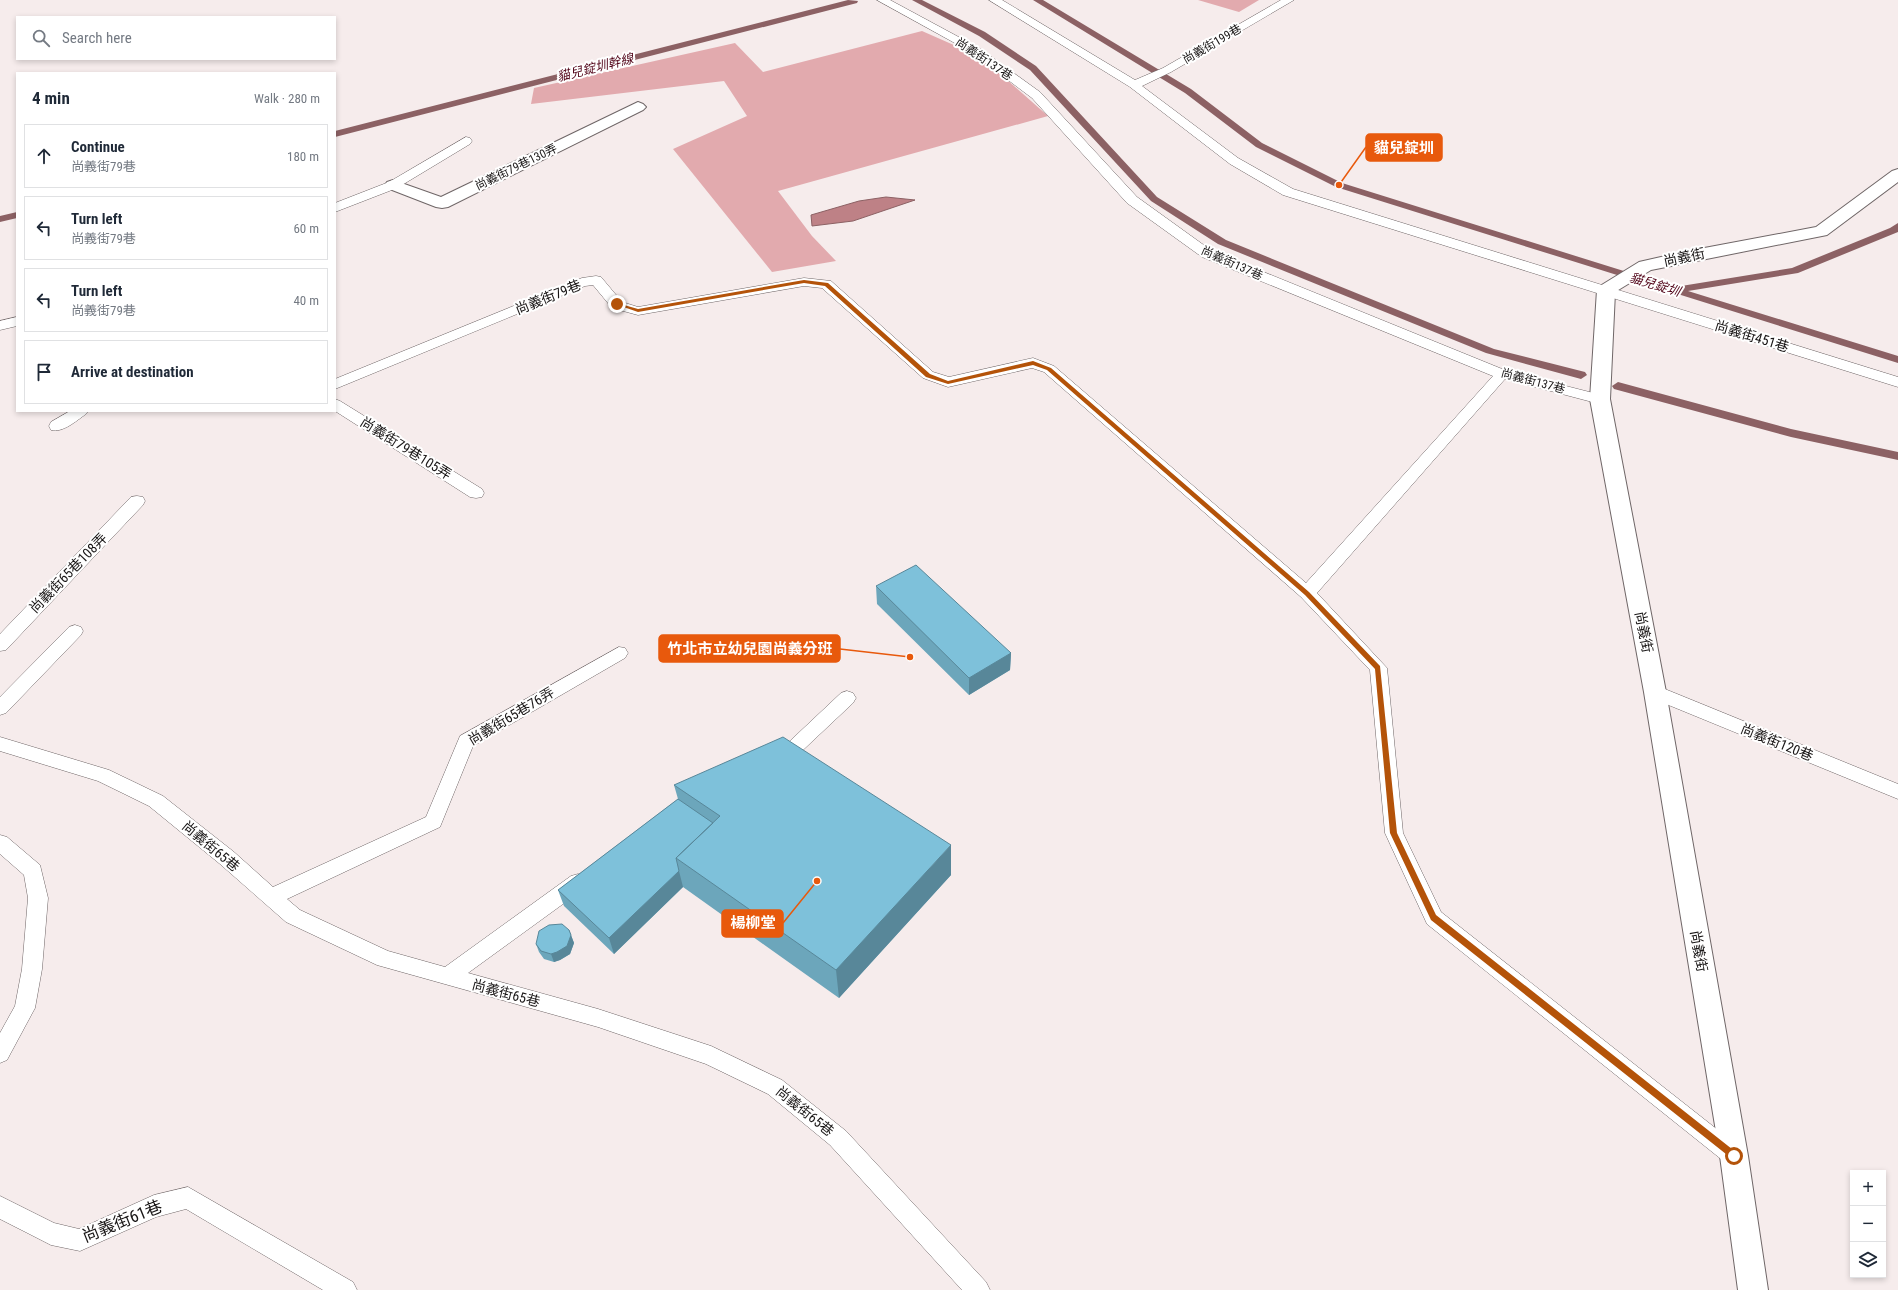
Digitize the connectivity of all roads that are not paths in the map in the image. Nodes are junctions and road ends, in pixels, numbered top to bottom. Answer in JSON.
{"nodes":[{"id":1,"x":882,"y":0,"type":"edge"},
{"id":2,"x":994,"y":0,"type":"edge"},
{"id":3,"x":1289,"y":0,"type":"edge"},
{"id":4,"x":1134,"y":85,"type":"junction"},
{"id":5,"x":638,"y":107,"type":"dead end"},
{"id":6,"x":466,"y":141,"type":"dead end"},
{"id":7,"x":1898,"y":174,"type":"edge"},
{"id":8,"x":393,"y":184,"type":"junction"},
{"id":9,"x":336,"y":208,"type":"edge"},
{"id":10,"x":1606,"y":290,"type":"junction"},
{"id":11,"x":16,"y":321,"type":"edge"},
{"id":12,"x":0,"y":326,"type":"edge"},
{"id":13,"x":1502,"y":374,"type":"junction"},
{"id":14,"x":1898,"y":382,"type":"edge"},
{"id":15,"x":336,"y":384,"type":"edge"},
{"id":16,"x":1600,"y":399,"type":"junction"},
{"id":17,"x":336,"y":405,"type":"edge"},
{"id":18,"x":79,"y":412,"type":"edge"},
{"id":19,"x":56,"y":426,"type":"dead end"},
{"id":20,"x":476,"y":493,"type":"dead end"},
{"id":21,"x":137,"y":501,"type":"dead end"},
{"id":22,"x":1307,"y":593,"type":"junction"},
{"id":23,"x":75,"y":631,"type":"dead end"},
{"id":24,"x":0,"y":645,"type":"edge"},
{"id":25,"x":618,"y":653,"type":"dead end"},
{"id":26,"x":1655,"y":692,"type":"junction"},
{"id":27,"x":848,"y":698,"type":"dead end"},
{"id":28,"x":0,"y":708,"type":"edge"},
{"id":29,"x":0,"y":744,"type":"edge"},
{"id":30,"x":766,"y":767,"type":"edge"},
{"id":31,"x":1898,"y":792,"type":"edge"},
{"id":32,"x":0,"y":843,"type":"edge"},
{"id":33,"x":595,"y":870,"type":"edge"},
{"id":34,"x":271,"y":897,"type":"junction"},
{"id":35,"x":447,"y":977,"type":"junction"},
{"id":36,"x":0,"y":1053,"type":"edge"},
{"id":37,"x":1734,"y":1156,"type":"junction"},
{"id":38,"x":0,"y":1207,"type":"edge"},
{"id":39,"x":346,"y":1290,"type":"edge"},
{"id":40,"x":978,"y":1290,"type":"edge"},
{"id":41,"x":1753,"y":1290,"type":"edge"}],
"edges":[{"from":1,"to":13,"type":"lane","name":"尚義街137巷"},
{"from":2,"to":4,"type":"lane"},
{"from":3,"to":4,"type":"lane","name":"尚義街199巷"},
{"from":4,"to":10,"type":"lane"},
{"from":5,"to":8,"type":"street","name":"尚義街79巷130弄"},
{"from":6,"to":8,"type":"lane"},
{"from":7,"to":10,"type":"street","name":"尚義街"},
{"from":8,"to":9,"type":"lane"},
{"from":10,"to":14,"type":"lane","name":"尚義街451巷"},
{"from":10,"to":16,"type":"street","name":"尚義街"},
{"from":11,"to":12,"type":"lane"},
{"from":13,"to":16,"type":"lane","name":"尚義街137巷"},
{"from":13,"to":22,"type":"lane"},
{"from":15,"to":22,"type":"lane","name":"尚義街79巷"},
{"from":16,"to":26,"type":"street","name":"尚義街"},
{"from":17,"to":20,"type":"lane","name":"尚義街79巷105弄"},
{"from":18,"to":19,"type":"lane"},
{"from":21,"to":24,"type":"lane","name":"尚義街65巷108弄"},
{"from":22,"to":37,"type":"lane","name":"尚義街79巷"},
{"from":23,"to":28,"type":"lane"},
{"from":25,"to":34,"type":"lane","name":"尚義街65巷76弄"},
{"from":26,"to":31,"type":"lane","name":"尚義街120巷"},
{"from":26,"to":37,"type":"street","name":"尚義街"},
{"from":27,"to":30,"type":"lane"},
{"from":29,"to":34,"type":"lane","name":"尚義街65巷"},
{"from":32,"to":36,"type":"lane"},
{"from":33,"to":35,"type":"lane"},
{"from":34,"to":35,"type":"lane","name":"尚義街65巷"},
{"from":35,"to":40,"type":"lane","name":"尚義街65巷"},
{"from":37,"to":41,"type":"street","name":"尚義街"},
{"from":38,"to":39,"type":"lane","name":"尚義街61巷"}]}
